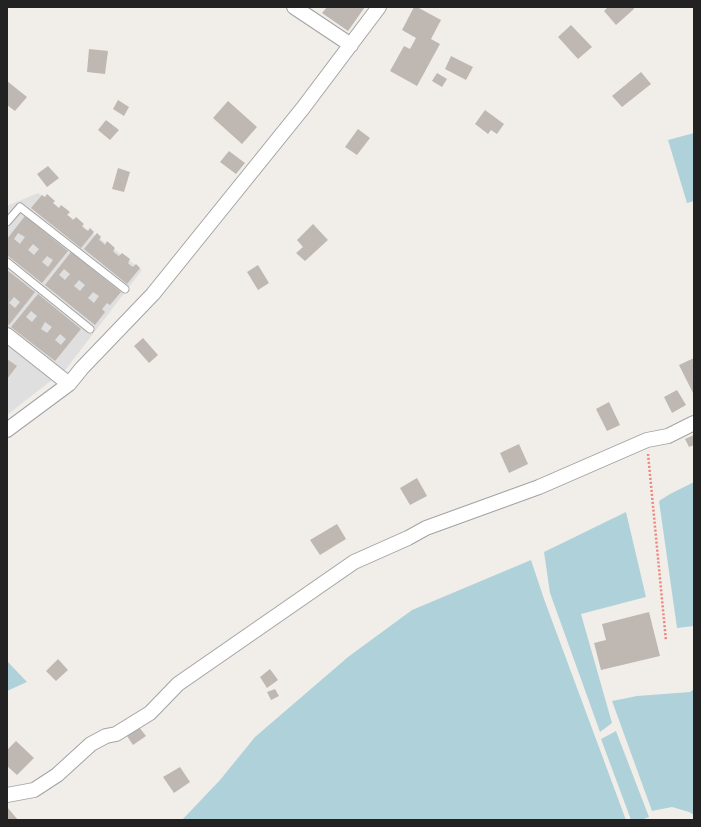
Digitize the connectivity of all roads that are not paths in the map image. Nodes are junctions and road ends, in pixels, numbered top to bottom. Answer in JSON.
{"nodes":[{"id":1,"x":294,"y":7,"type":"edge"},
{"id":2,"x":379,"y":7,"type":"edge"},
{"id":3,"x":351,"y":45,"type":"junction"},
{"id":4,"x":7,"y":222,"type":"edge"},
{"id":5,"x":7,"y":262,"type":"edge"},
{"id":6,"x":125,"y":289,"type":"dead end"},
{"id":7,"x":90,"y":329,"type":"dead end"},
{"id":8,"x":7,"y":335,"type":"edge"},
{"id":9,"x":7,"y":347,"type":"edge"},
{"id":10,"x":65,"y":387,"type":"junction"},
{"id":11,"x":694,"y":423,"type":"edge"},
{"id":12,"x":9,"y":425,"type":"edge"},
{"id":13,"x":7,"y":795,"type":"edge"}],
"edges":[{"from":1,"to":3,"type":"street"},
{"from":2,"to":3,"type":"street"},
{"from":3,"to":10,"type":"street"},
{"from":4,"to":6,"type":"lane"},
{"from":5,"to":7,"type":"lane"},
{"from":8,"to":10,"type":"street"},
{"from":9,"to":10,"type":"street"},
{"from":10,"to":12,"type":"street"},
{"from":11,"to":13,"type":"street"}]}
